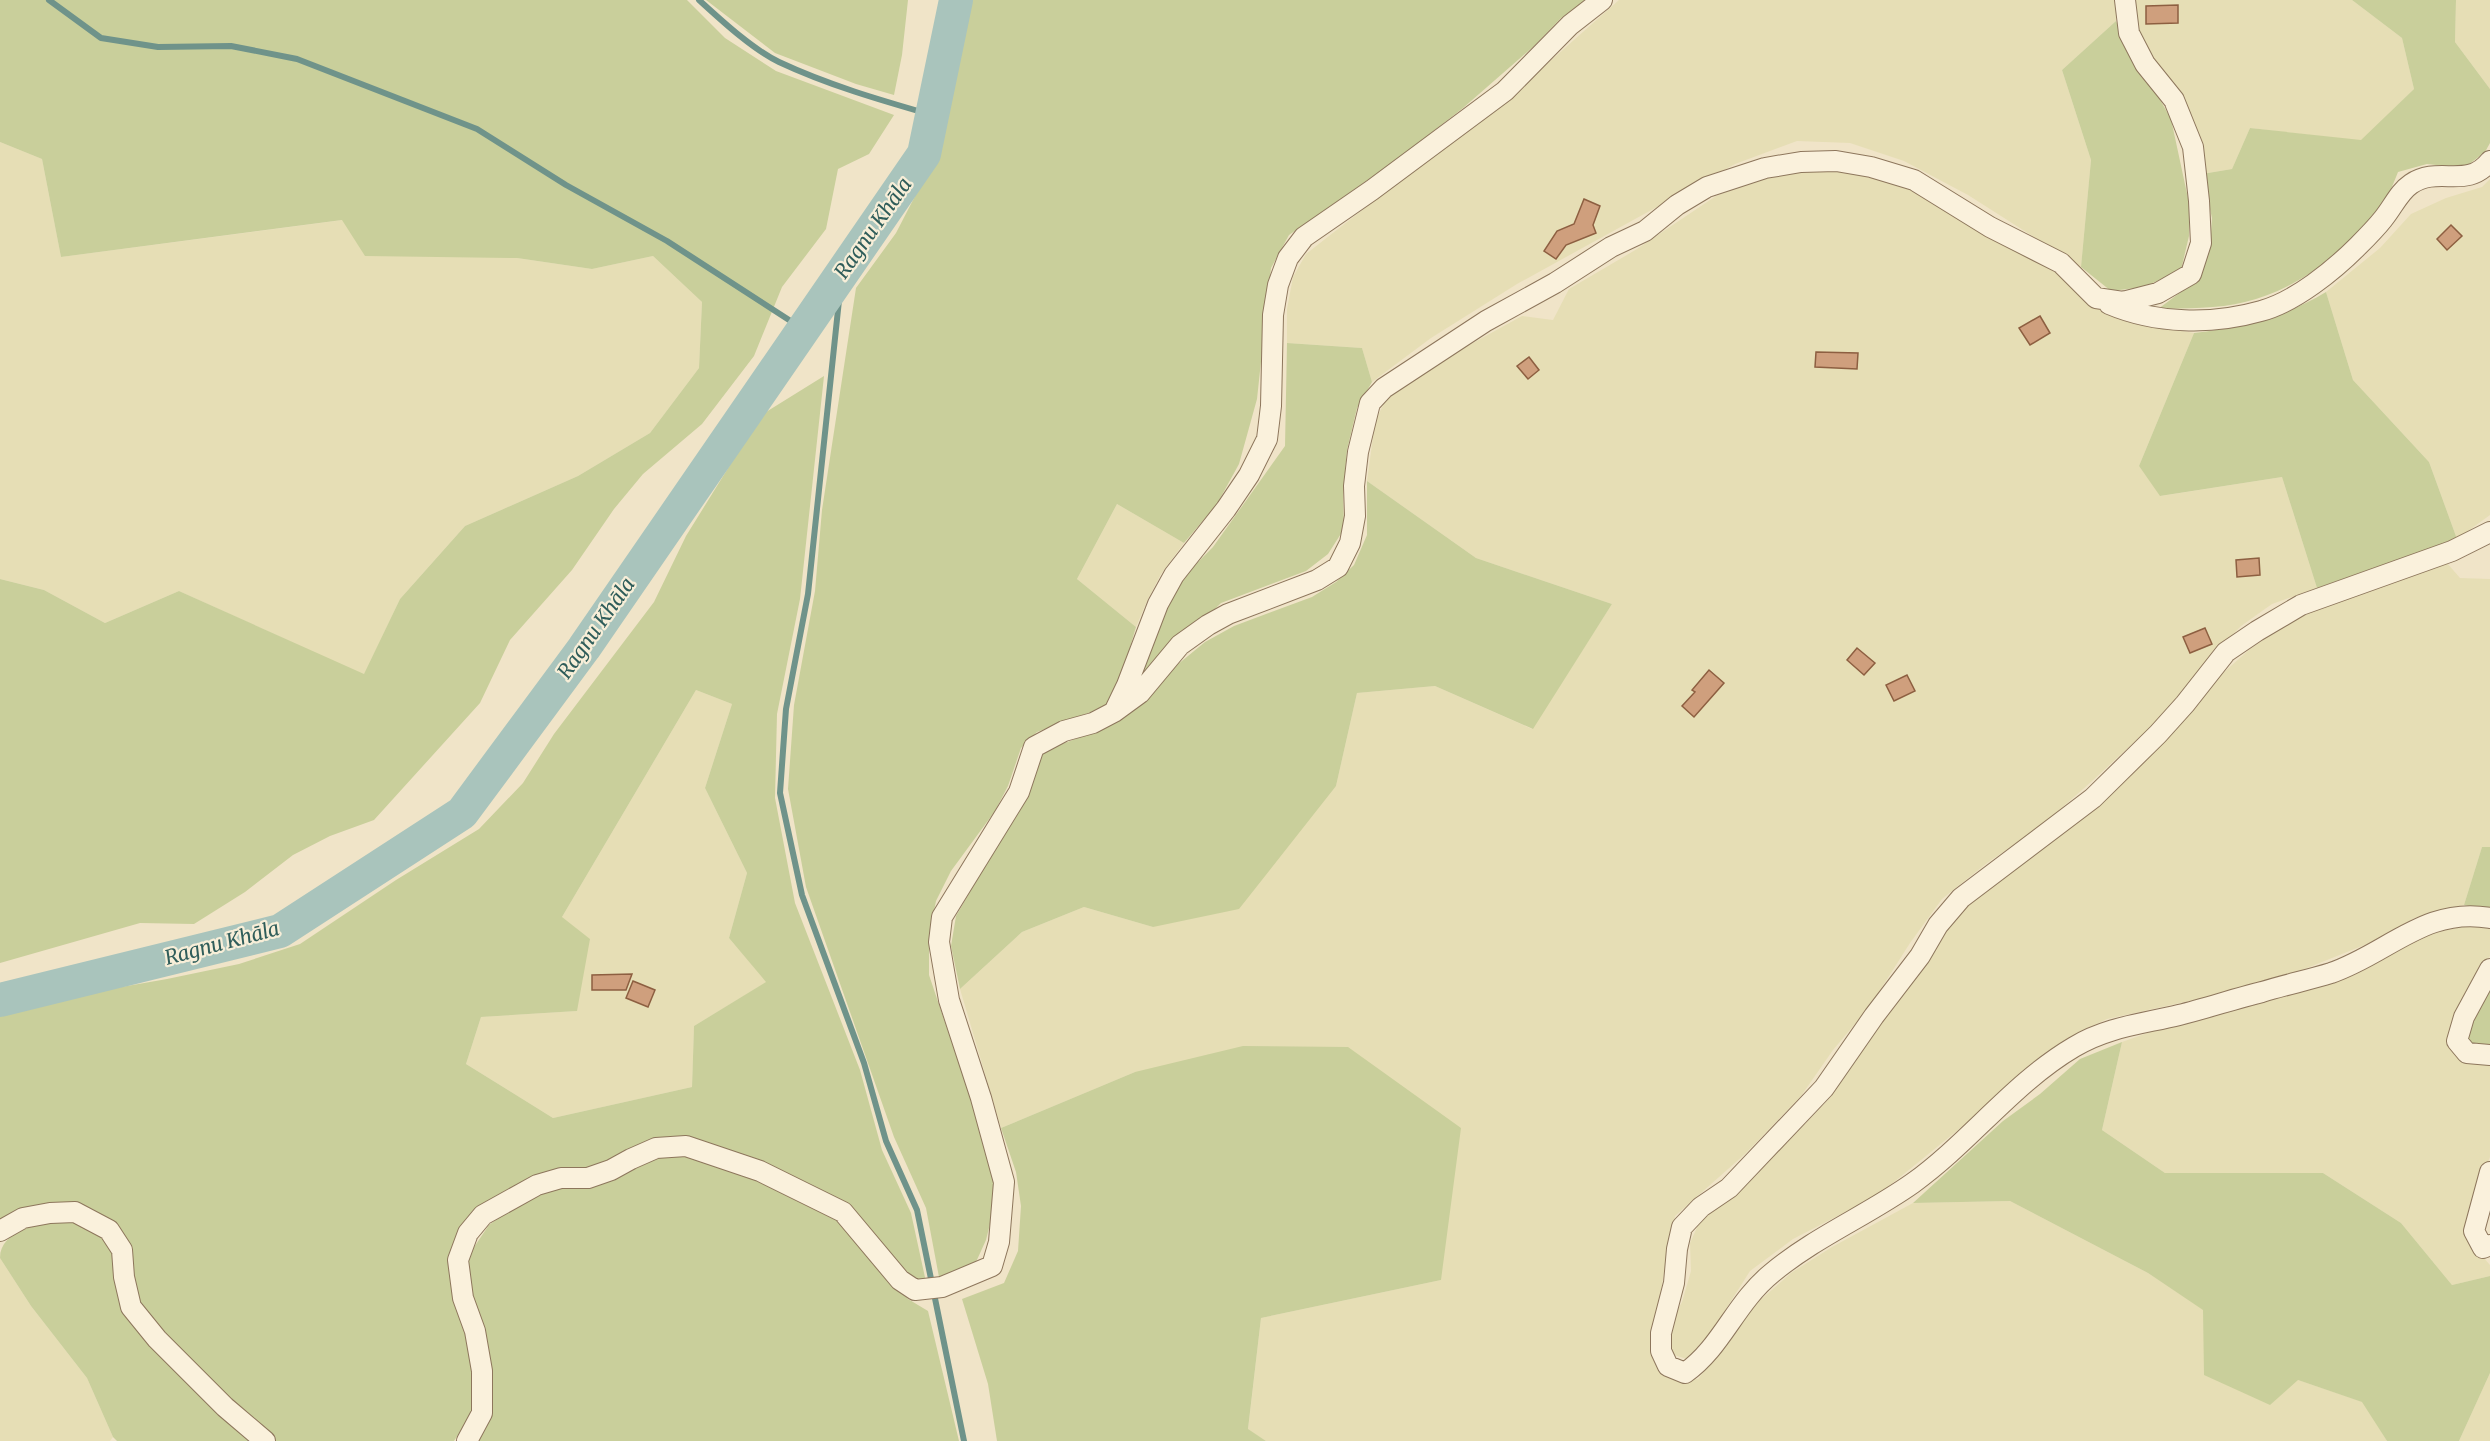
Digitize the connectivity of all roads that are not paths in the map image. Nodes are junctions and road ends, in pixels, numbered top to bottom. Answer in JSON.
{"nodes":[{"id":1,"x":1602,"y":0,"type":"edge"},
{"id":2,"x":2125,"y":0,"type":"edge"},
{"id":3,"x":2490,"y":160,"type":"edge"},
{"id":4,"x":2096,"y":298,"type":"junction"},
{"id":5,"x":2490,"y":532,"type":"edge"},
{"id":6,"x":1114,"y":712,"type":"junction"},
{"id":7,"x":2490,"y":918,"type":"edge"},
{"id":8,"x":2490,"y":969,"type":"edge"},
{"id":9,"x":2490,"y":1055,"type":"edge"},
{"id":10,"x":2490,"y":1172,"type":"edge"},
{"id":11,"x":0,"y":1231,"type":"edge"},
{"id":12,"x":2490,"y":1245,"type":"edge"},
{"id":13,"x":265,"y":1441,"type":"edge"},
{"id":14,"x":467,"y":1441,"type":"edge"}],
"edges":[{"from":1,"to":6,"type":"street"},
{"from":2,"to":4,"type":"street"},
{"from":3,"to":4,"type":"street"},
{"from":4,"to":6,"type":"street"},
{"from":5,"to":7,"type":"street"},
{"from":6,"to":14,"type":"street"},
{"from":8,"to":9,"type":"street"},
{"from":10,"to":12,"type":"street"},
{"from":11,"to":13,"type":"street"}]}
